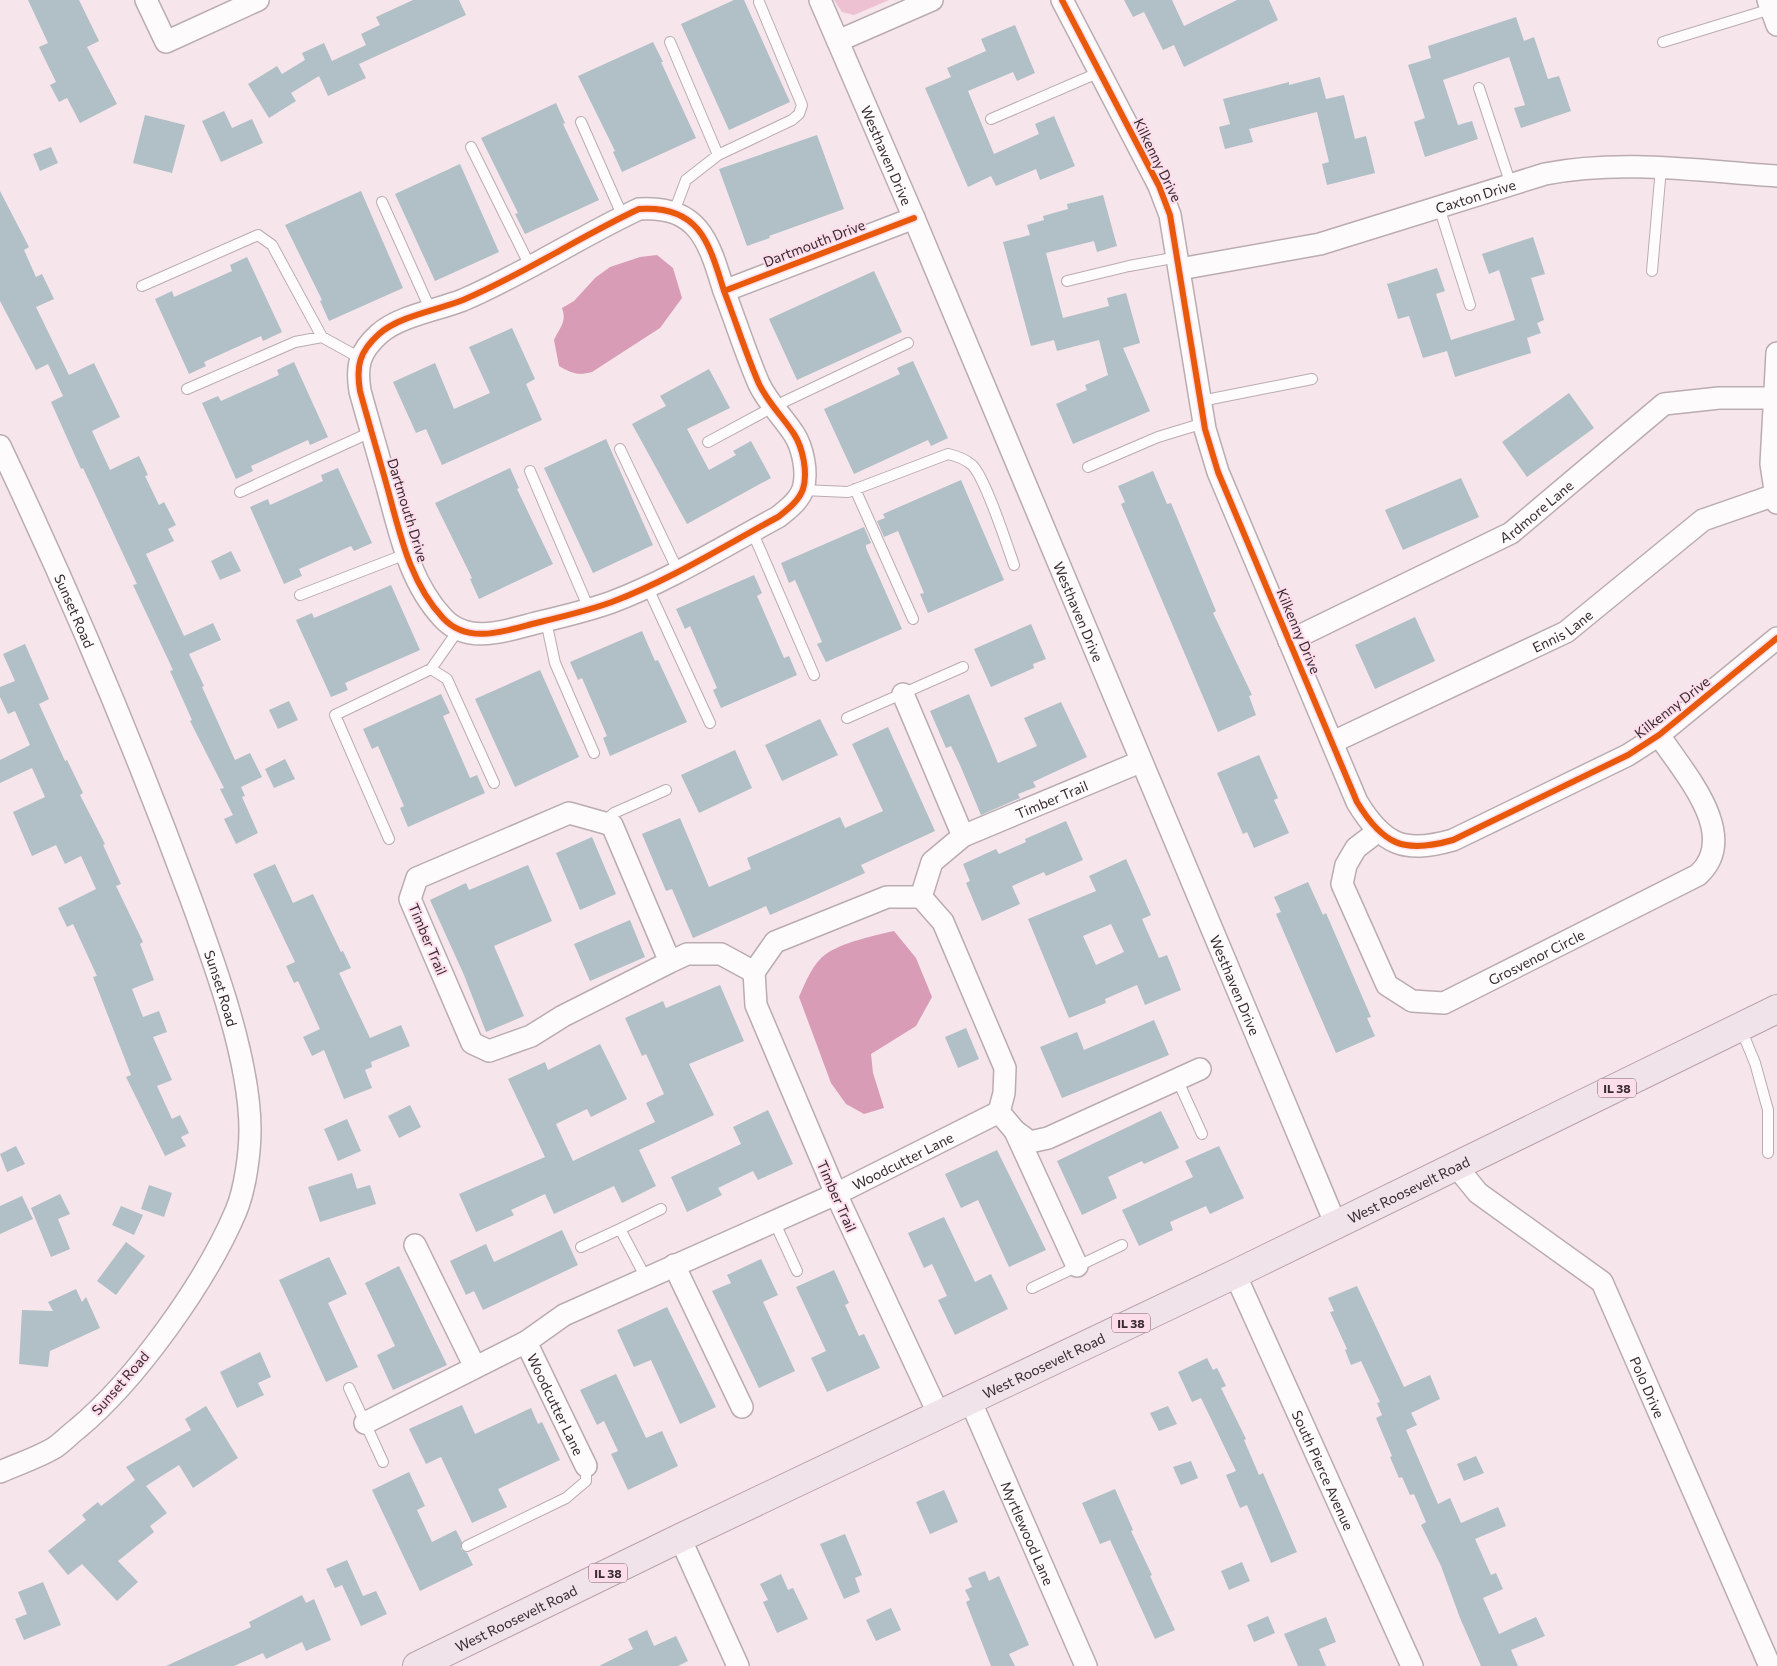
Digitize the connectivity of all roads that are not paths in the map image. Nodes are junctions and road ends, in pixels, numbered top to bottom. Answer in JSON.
{"nodes":[{"id":1,"x":146,"y":0,"type":"edge"},
{"id":2,"x":258,"y":0,"type":"edge"},
{"id":3,"x":820,"y":0,"type":"edge"},
{"id":4,"x":932,"y":0,"type":"edge"},
{"id":5,"x":1062,"y":0,"type":"edge"},
{"id":6,"x":759,"y":2,"type":"dead end"},
{"id":7,"x":1772,"y":11,"type":"edge"},
{"id":8,"x":838,"y":41,"type":"junction"},
{"id":9,"x":670,"y":42,"type":"dead end"},
{"id":10,"x":1663,"y":42,"type":"dead end"},
{"id":11,"x":1100,"y":72,"type":"junction"},
{"id":12,"x":1479,"y":88,"type":"dead end"},
{"id":13,"x":991,"y":119,"type":"dead end"},
{"id":14,"x":581,"y":122,"type":"dead end"},
{"id":15,"x":471,"y":147,"type":"dead end"},
{"id":16,"x":718,"y":155,"type":"junction"},
{"id":17,"x":1661,"y":168,"type":"junction"},
{"id":18,"x":1777,"y":176,"type":"edge"},
{"id":19,"x":1511,"y":185,"type":"junction"},
{"id":20,"x":382,"y":202,"type":"dead end"},
{"id":21,"x":1440,"y":207,"type":"junction"},
{"id":22,"x":674,"y":212,"type":"junction"},
{"id":23,"x":623,"y":217,"type":"junction"},
{"id":24,"x":914,"y":218,"type":"junction"},
{"id":25,"x":1179,"y":263,"type":"junction"},
{"id":26,"x":531,"y":268,"type":"junction"},
{"id":27,"x":1652,"y":271,"type":"dead end"},
{"id":28,"x":1067,"y":281,"type":"dead end"},
{"id":29,"x":142,"y":286,"type":"dead end"},
{"id":30,"x":724,"y":292,"type":"junction"},
{"id":31,"x":1470,"y":305,"type":"dead end"},
{"id":32,"x":431,"y":311,"type":"junction"},
{"id":33,"x":322,"y":337,"type":"junction"},
{"id":34,"x":908,"y":343,"type":"dead end"},
{"id":35,"x":1777,"y":353,"type":"edge"},
{"id":36,"x":360,"y":358,"type":"junction"},
{"id":37,"x":1312,"y":380,"type":"dead end"},
{"id":38,"x":187,"y":389,"type":"dead end"},
{"id":39,"x":1775,"y":398,"type":"edge"},
{"id":40,"x":1201,"y":401,"type":"junction"},
{"id":41,"x":773,"y":407,"type":"junction"},
{"id":42,"x":1204,"y":423,"type":"junction"},
{"id":43,"x":371,"y":432,"type":"junction"},
{"id":44,"x":708,"y":442,"type":"dead end"},
{"id":45,"x":0,"y":446,"type":"edge"},
{"id":46,"x":620,"y":449,"type":"dead end"},
{"id":47,"x":1088,"y":467,"type":"dead end"},
{"id":48,"x":530,"y":471,"type":"dead end"},
{"id":49,"x":855,"y":489,"type":"junction"},
{"id":50,"x":803,"y":490,"type":"junction"},
{"id":51,"x":240,"y":492,"type":"dead end"},
{"id":52,"x":1776,"y":499,"type":"edge"},
{"id":53,"x":752,"y":531,"type":"junction"},
{"id":54,"x":406,"y":554,"type":"junction"},
{"id":55,"x":1014,"y":565,"type":"dead end"},
{"id":56,"x":678,"y":571,"type":"junction"},
{"id":57,"x":648,"y":586,"type":"junction"},
{"id":58,"x":300,"y":595,"type":"dead end"},
{"id":59,"x":589,"y":609,"type":"junction"},
{"id":60,"x":913,"y":619,"type":"dead end"},
{"id":61,"x":546,"y":620,"type":"junction"},
{"id":62,"x":459,"y":629,"type":"junction"},
{"id":63,"x":1777,"y":638,"type":"edge"},
{"id":64,"x":1289,"y":641,"type":"junction"},
{"id":65,"x":964,"y":667,"type":"dead end"},
{"id":66,"x":431,"y":669,"type":"junction"},
{"id":67,"x":814,"y":674,"type":"dead end"},
{"id":68,"x":903,"y":694,"type":"junction"},
{"id":69,"x":847,"y":718,"type":"dead end"},
{"id":70,"x":710,"y":724,"type":"dead end"},
{"id":71,"x":1659,"y":735,"type":"junction"},
{"id":72,"x":1333,"y":742,"type":"junction"},
{"id":73,"x":594,"y":753,"type":"dead end"},
{"id":74,"x":1140,"y":762,"type":"junction"},
{"id":75,"x":494,"y":783,"type":"dead end"},
{"id":76,"x":666,"y":790,"type":"dead end"},
{"id":77,"x":604,"y":822,"type":"junction"},
{"id":78,"x":1378,"y":832,"type":"junction"},
{"id":79,"x":963,"y":836,"type":"junction"},
{"id":80,"x":389,"y":840,"type":"dead end"},
{"id":81,"x":921,"y":897,"type":"junction"},
{"id":82,"x":670,"y":962,"type":"junction"},
{"id":83,"x":754,"y":972,"type":"junction"},
{"id":84,"x":1777,"y":1009,"type":"edge"},
{"id":85,"x":1740,"y":1028,"type":"junction"},
{"id":86,"x":1200,"y":1068,"type":"dead end"},
{"id":87,"x":1177,"y":1079,"type":"junction"},
{"id":88,"x":999,"y":1112,"type":"junction"},
{"id":89,"x":1015,"y":1130,"type":"junction"},
{"id":90,"x":1202,"y":1134,"type":"dead end"},
{"id":91,"x":1768,"y":1153,"type":"dead end"},
{"id":92,"x":1456,"y":1166,"type":"junction"},
{"id":93,"x":836,"y":1194,"type":"junction"},
{"id":94,"x":662,"y":1209,"type":"dead end"},
{"id":95,"x":774,"y":1221,"type":"junction"},
{"id":96,"x":1336,"y":1224,"type":"junction"},
{"id":97,"x":620,"y":1229,"type":"junction"},
{"id":98,"x":415,"y":1245,"type":"dead end"},
{"id":99,"x":1122,"y":1245,"type":"dead end"},
{"id":100,"x":581,"y":1247,"type":"dead end"},
{"id":101,"x":674,"y":1265,"type":"junction"},
{"id":102,"x":1077,"y":1266,"type":"junction"},
{"id":103,"x":797,"y":1271,"type":"dead end"},
{"id":104,"x":1235,"y":1274,"type":"junction"},
{"id":105,"x":646,"y":1278,"type":"junction"},
{"id":106,"x":1032,"y":1288,"type":"dead end"},
{"id":107,"x":526,"y":1342,"type":"junction"},
{"id":108,"x":475,"y":1367,"type":"junction"},
{"id":109,"x":349,"y":1388,"type":"dead end"},
{"id":110,"x":970,"y":1400,"type":"junction"},
{"id":111,"x":742,"y":1407,"type":"dead end"},
{"id":112,"x":939,"y":1415,"type":"junction"},
{"id":113,"x":365,"y":1423,"type":"junction"},
{"id":114,"x":383,"y":1462,"type":"dead end"},
{"id":115,"x":586,"y":1466,"type":"joint"},
{"id":116,"x":0,"y":1472,"type":"edge"},
{"id":117,"x":680,"y":1538,"type":"junction"},
{"id":118,"x":467,"y":1546,"type":"dead end"},
{"id":119,"x":1769,"y":1664,"type":"dead end"},
{"id":120,"x":418,"y":1666,"type":"edge"},
{"id":121,"x":738,"y":1666,"type":"edge"},
{"id":122,"x":1086,"y":1666,"type":"edge"},
{"id":123,"x":1412,"y":1666,"type":"edge"}],
"edges":[{"from":1,"to":2,"type":"street"},
{"from":3,"to":8,"type":"street","name":"Westhaven Drive"},
{"from":4,"to":8,"type":"street"},
{"from":5,"to":11,"type":"street","name":"Kilkenny Drive"},
{"from":6,"to":16,"type":"lane"},
{"from":7,"to":10,"type":"lane"},
{"from":8,"to":24,"type":"street","name":"Westhaven Drive"},
{"from":9,"to":16,"type":"lane"},
{"from":11,"to":13,"type":"lane"},
{"from":11,"to":25,"type":"street","name":"Kilkenny Drive"},
{"from":12,"to":19,"type":"lane"},
{"from":14,"to":23,"type":"lane"},
{"from":15,"to":26,"type":"lane"},
{"from":16,"to":22,"type":"lane"},
{"from":17,"to":18,"type":"street","name":"Caxton Drive"},
{"from":17,"to":19,"type":"street","name":"Caxton Drive"},
{"from":17,"to":27,"type":"lane"},
{"from":19,"to":21,"type":"street","name":"Caxton Drive"},
{"from":20,"to":32,"type":"lane"},
{"from":21,"to":25,"type":"street","name":"Caxton Drive"},
{"from":21,"to":31,"type":"lane"},
{"from":22,"to":23,"type":"street"},
{"from":22,"to":30,"type":"street"},
{"from":23,"to":26,"type":"street"},
{"from":24,"to":30,"type":"street","name":"Dartmouth Drive"},
{"from":24,"to":74,"type":"street","name":"Westhaven Drive"},
{"from":25,"to":28,"type":"lane"},
{"from":25,"to":40,"type":"street","name":"Kilkenny Drive"},
{"from":26,"to":32,"type":"street"},
{"from":29,"to":33,"type":"lane"},
{"from":30,"to":41,"type":"street"},
{"from":32,"to":36,"type":"street"},
{"from":33,"to":36,"type":"lane"},
{"from":33,"to":38,"type":"lane"},
{"from":34,"to":41,"type":"lane"},
{"from":35,"to":39,"type":"street"},
{"from":36,"to":43,"type":"street","name":"Dartmouth Drive"},
{"from":37,"to":40,"type":"lane"},
{"from":39,"to":52,"type":"street"},
{"from":39,"to":64,"type":"street","name":"Ardmore Lane"},
{"from":40,"to":42,"type":"street","name":"Kilkenny Drive"},
{"from":41,"to":44,"type":"lane"},
{"from":41,"to":50,"type":"street"},
{"from":42,"to":47,"type":"lane"},
{"from":42,"to":64,"type":"street","name":"Kilkenny Drive"},
{"from":43,"to":51,"type":"lane"},
{"from":43,"to":54,"type":"street","name":"Dartmouth Drive"},
{"from":45,"to":116,"type":"street","name":"Sunset Road"},
{"from":46,"to":56,"type":"lane"},
{"from":48,"to":59,"type":"lane"},
{"from":49,"to":50,"type":"lane"},
{"from":49,"to":55,"type":"lane"},
{"from":49,"to":60,"type":"lane"},
{"from":50,"to":53,"type":"street","name":"Dartmouth Drive"},
{"from":52,"to":72,"type":"street","name":"Ennis Lane"},
{"from":53,"to":56,"type":"street","name":"Dartmouth Drive"},
{"from":53,"to":67,"type":"lane"},
{"from":54,"to":58,"type":"lane"},
{"from":54,"to":62,"type":"street","name":"Dartmouth Drive"},
{"from":56,"to":57,"type":"street","name":"Dartmouth Drive"},
{"from":57,"to":59,"type":"street","name":"Dartmouth Drive"},
{"from":57,"to":70,"type":"lane"},
{"from":59,"to":61,"type":"street","name":"Dartmouth Drive"},
{"from":61,"to":62,"type":"street","name":"Dartmouth Drive"},
{"from":61,"to":73,"type":"lane"},
{"from":62,"to":66,"type":"lane"},
{"from":63,"to":71,"type":"street","name":"Kilkenny Drive"},
{"from":64,"to":72,"type":"street","name":"Kilkenny Drive"},
{"from":65,"to":68,"type":"lane"},
{"from":66,"to":75,"type":"lane"},
{"from":66,"to":80,"type":"lane"},
{"from":68,"to":69,"type":"lane"},
{"from":68,"to":79,"type":"street"},
{"from":71,"to":78,"type":"street","name":"Kilkenny Drive"},
{"from":71,"to":78,"type":"street","name":"Grosvenor Circle"},
{"from":72,"to":78,"type":"street","name":"Kilkenny Drive"},
{"from":74,"to":79,"type":"street","name":"Timber Trail"},
{"from":74,"to":96,"type":"street","name":"Westhaven Drive"},
{"from":76,"to":77,"type":"lane"},
{"from":77,"to":82,"type":"street"},
{"from":77,"to":82,"type":"street","name":"Timber Trail"},
{"from":79,"to":81,"type":"street","name":"Timber Trail"},
{"from":81,"to":83,"type":"street"},
{"from":81,"to":88,"type":"street"},
{"from":82,"to":83,"type":"street","name":"Timber Trail"},
{"from":83,"to":93,"type":"street","name":"Timber Trail"},
{"from":84,"to":85,"type":"main road","name":"West Roosevelt Road","number":"IL 38"},
{"from":85,"to":91,"type":"lane"},
{"from":85,"to":92,"type":"main road","name":"West Roosevelt Road","number":"IL 38"},
{"from":86,"to":87,"type":"street"},
{"from":87,"to":89,"type":"street"},
{"from":87,"to":90,"type":"lane"},
{"from":88,"to":89,"type":"street"},
{"from":88,"to":93,"type":"street","name":"Woodcutter Lane"},
{"from":89,"to":102,"type":"street"},
{"from":92,"to":96,"type":"main road","name":"West Roosevelt Road","number":"IL 38"},
{"from":92,"to":119,"type":"street","name":"Polo Drive"},
{"from":93,"to":95,"type":"street","name":"Woodcutter Lane"},
{"from":93,"to":112,"type":"street","name":"Timber Trail"},
{"from":94,"to":97,"type":"lane"},
{"from":95,"to":101,"type":"street","name":"Woodcutter Lane"},
{"from":95,"to":103,"type":"lane"},
{"from":96,"to":104,"type":"main road","name":"West Roosevelt Road","number":"IL 38"},
{"from":97,"to":100,"type":"lane"},
{"from":97,"to":105,"type":"lane"},
{"from":98,"to":108,"type":"street"},
{"from":99,"to":102,"type":"lane"},
{"from":101,"to":105,"type":"street","name":"Woodcutter Lane"},
{"from":101,"to":111,"type":"street"},
{"from":102,"to":106,"type":"lane"},
{"from":104,"to":110,"type":"main road","name":"West Roosevelt Road","number":"IL 38"},
{"from":104,"to":123,"type":"street","name":"South Pierce Avenue"},
{"from":105,"to":107,"type":"street","name":"Woodcutter Lane"},
{"from":107,"to":108,"type":"street","name":"Woodcutter Lane"},
{"from":107,"to":115,"type":"street","name":"Woodcutter Lane"},
{"from":108,"to":113,"type":"street","name":"Woodcutter Lane"},
{"from":109,"to":113,"type":"lane"},
{"from":110,"to":112,"type":"main road","name":"West Roosevelt Road","number":"IL 38"},
{"from":110,"to":122,"type":"street","name":"Myrtlewood Lane"},
{"from":112,"to":117,"type":"main road","name":"West Roosevelt Road","number":"IL 38"},
{"from":113,"to":114,"type":"lane"},
{"from":115,"to":118,"type":"lane"},
{"from":117,"to":120,"type":"main road","name":"West Roosevelt Road","number":"IL 38"},
{"from":117,"to":121,"type":"street"}]}
